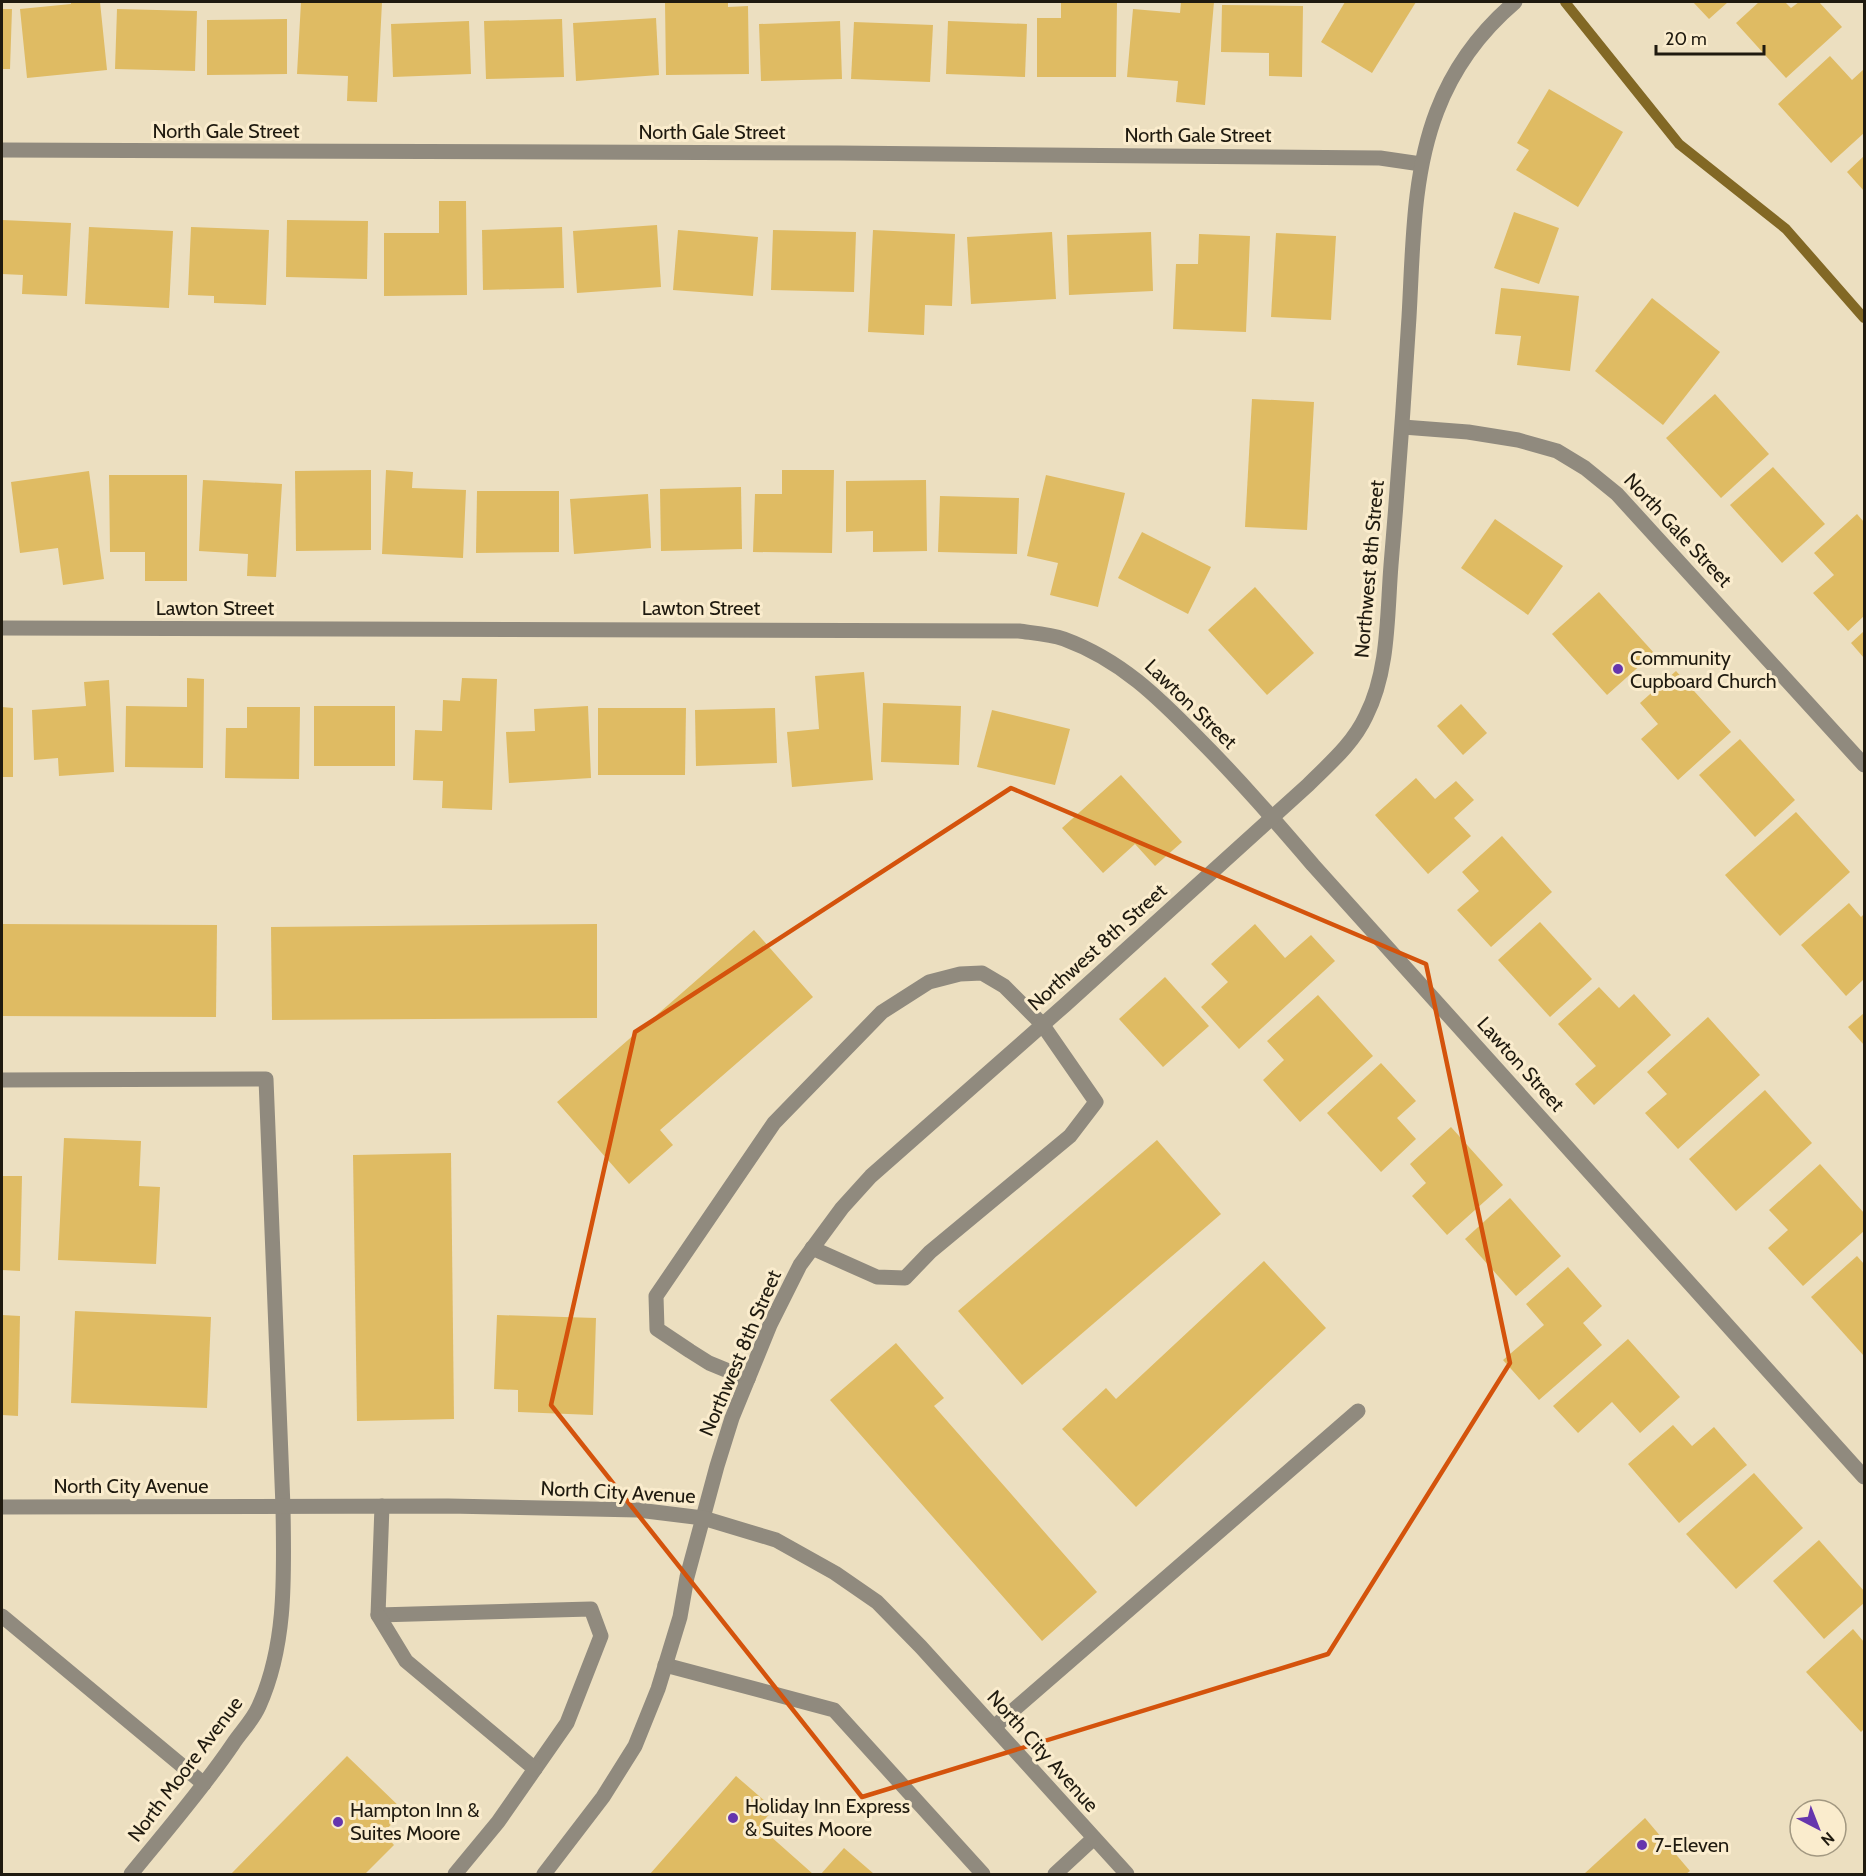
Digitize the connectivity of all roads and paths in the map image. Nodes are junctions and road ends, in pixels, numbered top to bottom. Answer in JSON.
{"nodes":[{"id":1,"x":1511,"y":5,"type":"edge"},
{"id":2,"x":2,"y":150,"type":"edge"},
{"id":3,"x":1421,"y":164,"type":"junction"},
{"id":4,"x":1402,"y":427,"type":"junction"},
{"id":5,"x":2,"y":628,"type":"edge"},
{"id":6,"x":1864,"y":765,"type":"edge"},
{"id":7,"x":1272,"y":817,"type":"junction"},
{"id":8,"x":1042,"y":1024,"type":"junction"},
{"id":9,"x":2,"y":1080,"type":"edge"},
{"id":10,"x":812,"y":1248,"type":"junction"},
{"id":11,"x":748,"y":1379,"type":"junction"},
{"id":12,"x":1358,"y":1411,"type":"dead end"},
{"id":13,"x":1864,"y":1477,"type":"edge"},
{"id":14,"x":382,"y":1506,"type":"junction"},
{"id":15,"x":2,"y":1507,"type":"edge"},
{"id":16,"x":283,"y":1507,"type":"junction"},
{"id":17,"x":703,"y":1518,"type":"junction"},
{"id":18,"x":378,"y":1615,"type":"junction"},
{"id":19,"x":2,"y":1616,"type":"edge"},
{"id":20,"x":665,"y":1665,"type":"junction"},
{"id":21,"x":994,"y":1727,"type":"junction"},
{"id":22,"x":535,"y":1769,"type":"junction"},
{"id":23,"x":204,"y":1784,"type":"junction"},
{"id":24,"x":1094,"y":1838,"type":"junction"},
{"id":25,"x":131,"y":1875,"type":"edge"},
{"id":26,"x":455,"y":1875,"type":"edge"},
{"id":27,"x":544,"y":1875,"type":"edge"},
{"id":28,"x":983,"y":1875,"type":"edge"},
{"id":29,"x":1055,"y":1875,"type":"edge"},
{"id":30,"x":1127,"y":1875,"type":"edge"}],
"edges":[{"from":1,"to":3,"type":"street","name":"Northwest 8th Street"},
{"from":2,"to":3,"type":"street","name":"North Gale Street"},
{"from":3,"to":4,"type":"street","name":"Northwest 8th Street"},
{"from":4,"to":6,"type":"street","name":"North Gale Street"},
{"from":4,"to":7,"type":"street","name":"Northwest 8th Street"},
{"from":5,"to":7,"type":"street","name":"Lawton Street"},
{"from":7,"to":8,"type":"street","name":"Northwest 8th Street"},
{"from":7,"to":13,"type":"street","name":"Lawton Street"},
{"from":8,"to":10,"type":"street","name":"Northwest 8th Street"},
{"from":8,"to":10,"type":"street"},
{"from":8,"to":11,"type":"street"},
{"from":9,"to":16,"type":"street","name":"North Moore Avenue"},
{"from":10,"to":11,"type":"street","name":"Northwest 8th Street"},
{"from":11,"to":17,"type":"street","name":"Northwest 8th Street"},
{"from":12,"to":21,"type":"street"},
{"from":14,"to":16,"type":"street","name":"North City Avenue"},
{"from":14,"to":17,"type":"street","name":"North City Avenue"},
{"from":14,"to":18,"type":"street"},
{"from":15,"to":16,"type":"street","name":"North City Avenue"},
{"from":16,"to":23,"type":"street","name":"North Moore Avenue"},
{"from":17,"to":20,"type":"street","name":"Northwest 8th Street"},
{"from":17,"to":21,"type":"street","name":"North City Avenue"},
{"from":18,"to":22,"type":"street"},
{"from":18,"to":22,"type":"street"},
{"from":19,"to":23,"type":"street"},
{"from":20,"to":27,"type":"street","name":"Northwest 8th Street"},
{"from":20,"to":28,"type":"street"},
{"from":21,"to":24,"type":"street","name":"North City Avenue"},
{"from":22,"to":26,"type":"street"},
{"from":23,"to":25,"type":"street","name":"North Moore Avenue"},
{"from":24,"to":29,"type":"street"},
{"from":24,"to":30,"type":"street","name":"North City Avenue"}]}
